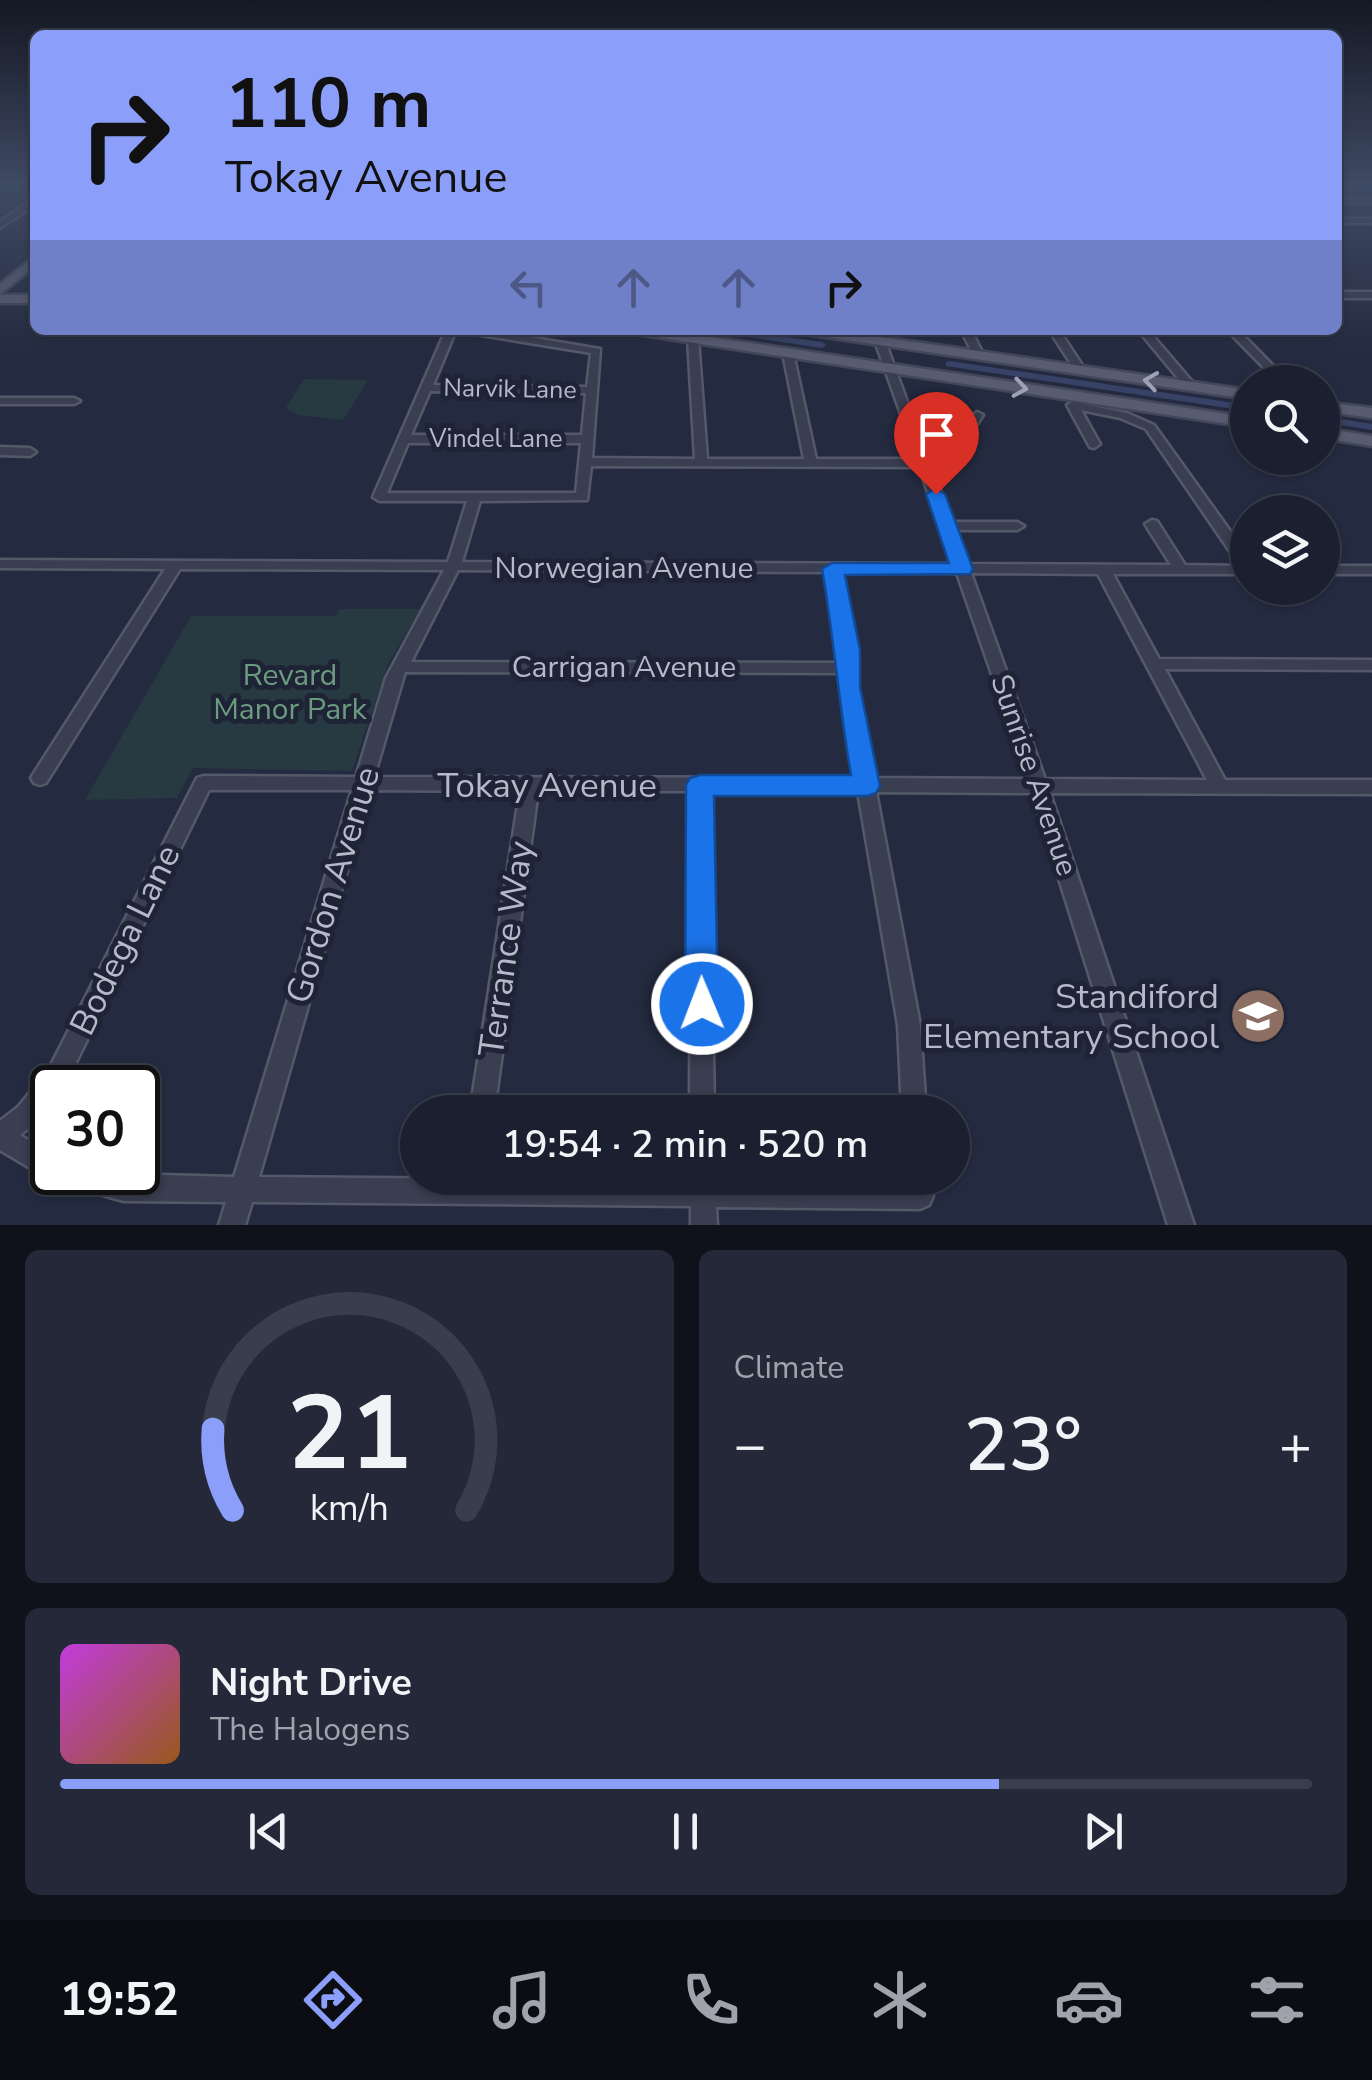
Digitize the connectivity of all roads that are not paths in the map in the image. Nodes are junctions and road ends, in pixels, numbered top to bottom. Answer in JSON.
{"nodes":[{"id":1,"x":30,"y":268,"type":"edge"},
{"id":2,"x":1,"y":288,"type":"edge"},
{"id":3,"x":30,"y":294,"type":"edge"},
{"id":4,"x":1342,"y":294,"type":"edge"},
{"id":5,"x":1372,"y":295,"type":"edge"},
{"id":6,"x":449,"y":335,"type":"edge"},
{"id":7,"x":499,"y":335,"type":"edge"},
{"id":8,"x":671,"y":335,"type":"edge"},
{"id":9,"x":968,"y":335,"type":"edge"},
{"id":10,"x":1058,"y":335,"type":"edge"},
{"id":11,"x":1147,"y":335,"type":"edge"},
{"id":12,"x":1237,"y":335,"type":"edge"},
{"id":13,"x":878,"y":336,"type":"edge"},
{"id":14,"x":692,"y":338,"type":"junction"},
{"id":15,"x":736,"y":345,"type":"junction"},
{"id":16,"x":788,"y":353,"type":"junction"},
{"id":17,"x":979,"y":356,"type":"junction"},
{"id":18,"x":1027,"y":362,"type":"junction"},
{"id":19,"x":1267,"y":365,"type":"edge"},
{"id":20,"x":889,"y":368,"type":"junction"},
{"id":21,"x":1082,"y":370,"type":"junction"},
{"id":22,"x":1191,"y":386,"type":"junction"},
{"id":23,"x":427,"y":388,"type":"junction"},
{"id":24,"x":592,"y":390,"type":"junction"},
{"id":25,"x":1230,"y":392,"type":"edge"},
{"id":26,"x":0,"y":401,"type":"edge"},
{"id":27,"x":74,"y":401,"type":"dead end"},
{"id":28,"x":1340,"y":409,"type":"edge"},
{"id":29,"x":1372,"y":413,"type":"edge"},
{"id":30,"x":976,"y":415,"type":"dead end"},
{"id":31,"x":1230,"y":419,"type":"edge"},
{"id":32,"x":908,"y":420,"type":"junction"},
{"id":33,"x":1340,"y":437,"type":"edge"},
{"id":34,"x":405,"y":438,"type":"junction"},
{"id":35,"x":588,"y":439,"type":"junction"},
{"id":36,"x":1372,"y":441,"type":"edge"},
{"id":37,"x":1094,"y":444,"type":"dead end"},
{"id":38,"x":0,"y":451,"type":"edge"},
{"id":39,"x":30,"y":452,"type":"dead end"},
{"id":40,"x":585,"y":462,"type":"junction"},
{"id":41,"x":701,"y":462,"type":"junction"},
{"id":42,"x":811,"y":463,"type":"junction"},
{"id":43,"x":924,"y":463,"type":"junction"},
{"id":44,"x":475,"y":497,"type":"junction"},
{"id":45,"x":1152,"y":524,"type":"dead end"},
{"id":46,"x":947,"y":526,"type":"junction"},
{"id":47,"x":1017,"y":526,"type":"dead end"},
{"id":48,"x":1230,"y":542,"type":"edge"},
{"id":49,"x":0,"y":564,"type":"edge"},
{"id":50,"x":175,"y":566,"type":"junction"},
{"id":51,"x":452,"y":567,"type":"junction"},
{"id":52,"x":832,"y":569,"type":"junction"},
{"id":53,"x":962,"y":569,"type":"junction"},
{"id":54,"x":1230,"y":569,"type":"edge"},
{"id":55,"x":1103,"y":570,"type":"junction"},
{"id":56,"x":1180,"y":570,"type":"junction"},
{"id":57,"x":1340,"y":570,"type":"edge"},
{"id":58,"x":1372,"y":570,"type":"edge"},
{"id":59,"x":1154,"y":664,"type":"junction"},
{"id":60,"x":1372,"y":665,"type":"edge"},
{"id":61,"x":400,"y":666,"type":"junction"},
{"id":62,"x":848,"y":668,"type":"junction"},
{"id":63,"x":40,"y":778,"type":"dead end"},
{"id":64,"x":203,"y":783,"type":"joint"},
{"id":65,"x":363,"y":784,"type":"junction"},
{"id":66,"x":530,"y":785,"type":"junction"},
{"id":67,"x":700,"y":785,"type":"junction"},
{"id":68,"x":867,"y":786,"type":"junction"},
{"id":69,"x":1039,"y":786,"type":"junction"},
{"id":70,"x":1219,"y":786,"type":"junction"},
{"id":71,"x":1372,"y":787,"type":"edge"},
{"id":72,"x":484,"y":1095,"type":"edge"},
{"id":73,"x":702,"y":1095,"type":"edge"},
{"id":74,"x":913,"y":1095,"type":"edge"},
{"id":75,"x":0,"y":1136,"type":"edge"},
{"id":76,"x":30,"y":1155,"type":"edge"},
{"id":77,"x":400,"y":1186,"type":"edge"},
{"id":78,"x":160,"y":1188,"type":"edge"},
{"id":79,"x":242,"y":1189,"type":"junction"},
{"id":80,"x":703,"y":1195,"type":"edge"},
{"id":81,"x":232,"y":1225,"type":"edge"},
{"id":82,"x":704,"y":1225,"type":"edge"},
{"id":83,"x":1181,"y":1225,"type":"edge"}],
"edges":[{"from":1,"to":2,"type":"main road"},
{"from":2,"to":3,"type":"main road"},
{"from":4,"to":5,"type":"street"},
{"from":6,"to":23,"type":"street"},
{"from":7,"to":24,"type":"street"},
{"from":8,"to":14,"type":"main road"},
{"from":9,"to":17,"type":"street"},
{"from":10,"to":21,"type":"street"},
{"from":11,"to":22,"type":"street"},
{"from":12,"to":19,"type":"street"},
{"from":13,"to":15,"type":"main road"},
{"from":13,"to":17,"type":"main road"},
{"from":13,"to":20,"type":"street","name":"Sunrise Avenue"},
{"from":14,"to":15,"type":"main road"},
{"from":14,"to":41,"type":"street"},
{"from":15,"to":16,"type":"main road"},
{"from":16,"to":20,"type":"main road"},
{"from":16,"to":42,"type":"street"},
{"from":17,"to":18,"type":"main road"},
{"from":18,"to":20,"type":"main road"},
{"from":18,"to":21,"type":"main road"},
{"from":20,"to":31,"type":"main road","one_way":true},
{"from":20,"to":32,"type":"street","name":"Sunrise Avenue"},
{"from":22,"to":21,"type":"main road","one_way":true},
{"from":22,"to":25,"type":"main road"},
{"from":23,"to":24,"type":"street","name":"Narvik Lane"},
{"from":23,"to":34,"type":"street"},
{"from":24,"to":35,"type":"street"},
{"from":26,"to":27,"type":"street"},
{"from":28,"to":29,"type":"main road"},
{"from":30,"to":32,"type":"street"},
{"from":32,"to":43,"type":"street","name":"Sunrise Avenue"},
{"from":33,"to":36,"type":"main road"},
{"from":34,"to":35,"type":"street","name":"Vindel Lane"},
{"from":34,"to":44,"type":"street"},
{"from":35,"to":40,"type":"street"},
{"from":37,"to":48,"type":"street"},
{"from":38,"to":39,"type":"street"},
{"from":40,"to":41,"type":"street"},
{"from":40,"to":44,"type":"street"},
{"from":41,"to":42,"type":"street"},
{"from":42,"to":43,"type":"street"},
{"from":43,"to":46,"type":"street","name":"Sunrise Avenue"},
{"from":44,"to":51,"type":"street","name":"Gordon Avenue"},
{"from":45,"to":56,"type":"street"},
{"from":46,"to":47,"type":"street"},
{"from":46,"to":53,"type":"street","name":"Sunrise Avenue"},
{"from":49,"to":50,"type":"street","name":"Norwegian Avenue"},
{"from":50,"to":51,"type":"street","name":"Norwegian Avenue"},
{"from":50,"to":63,"type":"street"},
{"from":51,"to":52,"type":"street","name":"Norwegian Avenue"},
{"from":51,"to":61,"type":"street","name":"Gordon Avenue"},
{"from":52,"to":53,"type":"street","name":"Norwegian Avenue"},
{"from":52,"to":62,"type":"street"},
{"from":53,"to":55,"type":"street","name":"Norwegian Avenue"},
{"from":53,"to":69,"type":"street","name":"Sunrise Avenue"},
{"from":54,"to":56,"type":"street","name":"Norwegian Avenue"},
{"from":55,"to":56,"type":"street","name":"Norwegian Avenue"},
{"from":55,"to":59,"type":"street"},
{"from":57,"to":58,"type":"street"},
{"from":59,"to":60,"type":"street"},
{"from":59,"to":70,"type":"street"},
{"from":61,"to":62,"type":"street","name":"Carrigan Avenue"},
{"from":61,"to":65,"type":"street","name":"Gordon Avenue"},
{"from":62,"to":68,"type":"street"},
{"from":64,"to":65,"type":"street","name":"Tokay Avenue"},
{"from":64,"to":75,"type":"street","name":"Bodega Lane"},
{"from":65,"to":66,"type":"street","name":"Tokay Avenue"},
{"from":65,"to":79,"type":"street","name":"Gordon Avenue"},
{"from":66,"to":67,"type":"street","name":"Tokay Avenue"},
{"from":66,"to":72,"type":"street","name":"Terrance Way"},
{"from":67,"to":68,"type":"street","name":"Tokay Avenue"},
{"from":67,"to":73,"type":"street"},
{"from":68,"to":69,"type":"street","name":"Tokay Avenue"},
{"from":68,"to":74,"type":"street"},
{"from":69,"to":70,"type":"street","name":"Tokay Avenue"},
{"from":69,"to":83,"type":"street","name":"Sunrise Avenue"},
{"from":70,"to":71,"type":"street","name":"Tokay Avenue"},
{"from":75,"to":76,"type":"street"},
{"from":77,"to":79,"type":"street"},
{"from":78,"to":79,"type":"street"},
{"from":79,"to":81,"type":"street","name":"Gordon Avenue"},
{"from":80,"to":82,"type":"street"}]}
